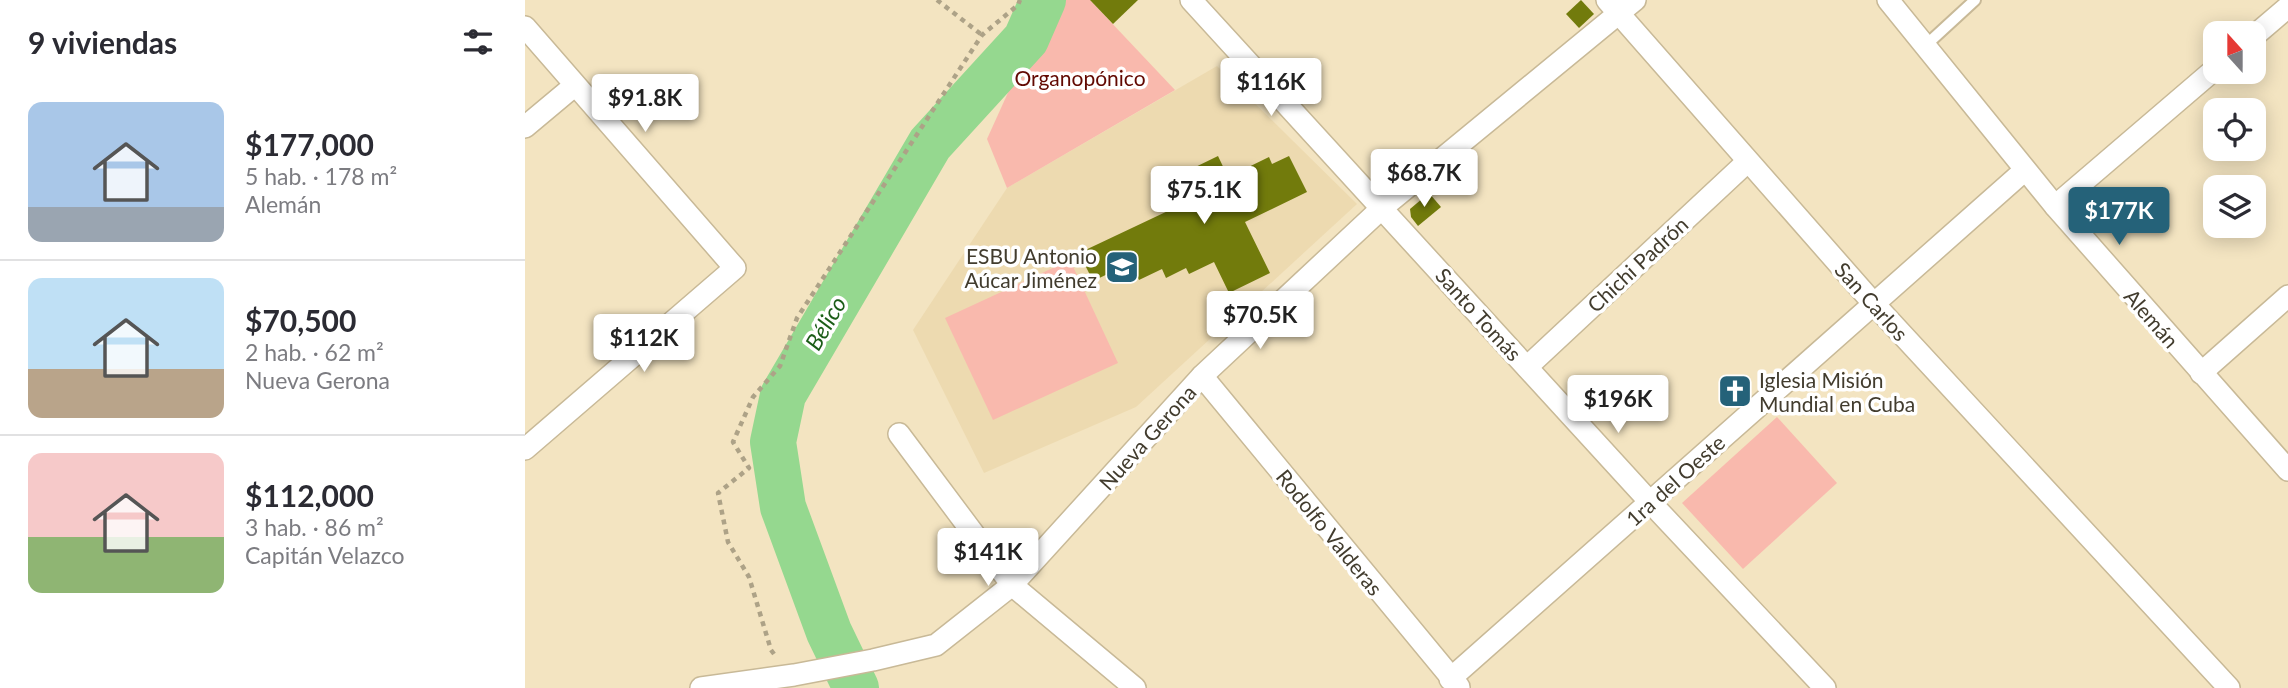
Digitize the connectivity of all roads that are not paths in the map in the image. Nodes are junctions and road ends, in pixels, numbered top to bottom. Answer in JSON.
{"nodes":[{"id":1,"x":1191,"y":0,"type":"edge"},
{"id":2,"x":1635,"y":0,"type":"edge"},
{"id":3,"x":1888,"y":0,"type":"edge"},
{"id":4,"x":1975,"y":0,"type":"edge"},
{"id":5,"x":1613,"y":7,"type":"edge"},
{"id":6,"x":2288,"y":7,"type":"edge"},
{"id":7,"x":2266,"y":26,"type":"edge"},
{"id":8,"x":525,"y":27,"type":"edge"},
{"id":9,"x":1925,"y":46,"type":"junction"},
{"id":10,"x":2203,"y":79,"type":"edge"},
{"id":11,"x":574,"y":86,"type":"junction"},
{"id":12,"x":525,"y":127,"type":"edge"},
{"id":13,"x":1747,"y":162,"type":"junction"},
{"id":14,"x":2025,"y":170,"type":"junction"},
{"id":15,"x":2055,"y":206,"type":"junction"},
{"id":16,"x":1382,"y":208,"type":"junction"},
{"id":17,"x":2288,"y":296,"type":"edge"},
{"id":18,"x":1874,"y":304,"type":"junction"},
{"id":19,"x":1527,"y":367,"type":"junction"},
{"id":20,"x":2201,"y":373,"type":"junction"},
{"id":21,"x":1202,"y":376,"type":"junction"},
{"id":22,"x":899,"y":434,"type":"dead end"},
{"id":23,"x":525,"y":449,"type":"edge"},
{"id":24,"x":2288,"y":470,"type":"edge"},
{"id":25,"x":1650,"y":502,"type":"junction"},
{"id":26,"x":1012,"y":585,"type":"junction"},
{"id":27,"x":801,"y":679,"type":"edge"},
{"id":28,"x":1455,"y":683,"type":"edge"},
{"id":29,"x":701,"y":688,"type":"edge"},
{"id":30,"x":1135,"y":688,"type":"edge"},
{"id":31,"x":1825,"y":688,"type":"edge"},
{"id":32,"x":2229,"y":688,"type":"edge"}],
"edges":[{"from":1,"to":16,"type":"street","name":"Santo Tomás"},
{"from":2,"to":5,"type":"street","name":"Nueva Gerona"},
{"from":3,"to":9,"type":"street","name":"Alemán"},
{"from":4,"to":9,"type":"lane"},
{"from":5,"to":13,"type":"street","name":"San Carlos"},
{"from":5,"to":16,"type":"street","name":"Nueva Gerona"},
{"from":6,"to":7,"type":"street"},
{"from":8,"to":11,"type":"street"},
{"from":9,"to":14,"type":"street","name":"Alemán"},
{"from":10,"to":15,"type":"street"},
{"from":11,"to":12,"type":"street"},
{"from":11,"to":23,"type":"street"},
{"from":13,"to":18,"type":"street","name":"San Carlos"},
{"from":13,"to":19,"type":"street","name":"Chichi Padrón"},
{"from":14,"to":15,"type":"street","name":"Alemán"},
{"from":14,"to":18,"type":"street","name":"1ra del Oeste"},
{"from":15,"to":20,"type":"street","name":"Alemán"},
{"from":16,"to":19,"type":"street","name":"Santo Tomás"},
{"from":16,"to":21,"type":"street","name":"Nueva Gerona"},
{"from":17,"to":20,"type":"street"},
{"from":18,"to":25,"type":"street","name":"1ra del Oeste"},
{"from":18,"to":32,"type":"street","name":"San Carlos"},
{"from":19,"to":25,"type":"street","name":"Santo Tomás"},
{"from":20,"to":24,"type":"street","name":"Alemán"},
{"from":21,"to":26,"type":"street","name":"Nueva Gerona"},
{"from":21,"to":28,"type":"street","name":"Rodolfo Valderas"},
{"from":22,"to":26,"type":"street"},
{"from":25,"to":28,"type":"street","name":"1ra del Oeste"},
{"from":25,"to":31,"type":"street","name":"Santo Tomás"},
{"from":26,"to":27,"type":"street","name":"Nueva Gerona"},
{"from":26,"to":30,"type":"street"},
{"from":27,"to":29,"type":"street","name":"Nueva Gerona"}]}
